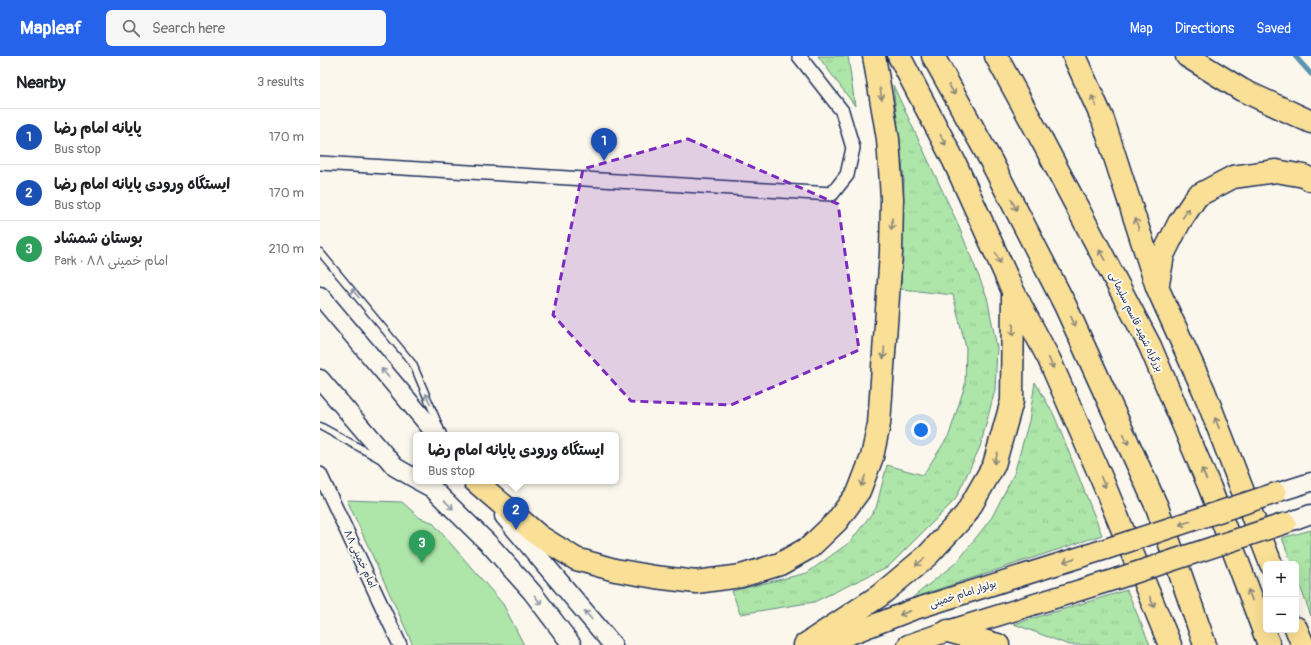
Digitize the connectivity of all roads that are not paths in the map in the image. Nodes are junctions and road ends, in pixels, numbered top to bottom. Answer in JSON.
{"nodes":[{"id":1,"x":799,"y":56,"type":"edge"},
{"id":2,"x":874,"y":56,"type":"edge"},
{"id":3,"x":899,"y":56,"type":"edge"},
{"id":4,"x":933,"y":56,"type":"edge"},
{"id":5,"x":996,"y":56,"type":"edge"},
{"id":6,"x":1074,"y":56,"type":"edge"},
{"id":7,"x":1188,"y":56,"type":"edge"},
{"id":8,"x":1311,"y":122,"type":"edge"},
{"id":9,"x":320,"y":163,"type":"edge"},
{"id":10,"x":1311,"y":180,"type":"edge"},
{"id":11,"x":320,"y":252,"type":"edge"},
{"id":12,"x":1157,"y":287,"type":"junction"},
{"id":13,"x":1013,"y":291,"type":"junction"},
{"id":14,"x":320,"y":296,"type":"edge"},
{"id":15,"x":320,"y":379,"type":"edge"},
{"id":16,"x":320,"y":426,"type":"edge"},
{"id":17,"x":434,"y":432,"type":"edge"},
{"id":18,"x":443,"y":432,"type":"edge"},
{"id":19,"x":395,"y":467,"type":"junction"},
{"id":20,"x":320,"y":474,"type":"edge"},
{"id":21,"x":413,"y":477,"type":"edge"},
{"id":22,"x":1311,"y":482,"type":"edge"},
{"id":23,"x":425,"y":484,"type":"edge"},
{"id":24,"x":478,"y":484,"type":"edge"},
{"id":25,"x":478,"y":484,"type":"edge"},
{"id":26,"x":1276,"y":494,"type":"joint"},
{"id":27,"x":1311,"y":514,"type":"edge"},
{"id":28,"x":1286,"y":523,"type":"joint"},
{"id":29,"x":1270,"y":561,"type":"edge"},
{"id":30,"x":948,"y":631,"type":"junction"},
{"id":31,"x":1298,"y":633,"type":"edge"},
{"id":32,"x":400,"y":645,"type":"edge"},
{"id":33,"x":572,"y":645,"type":"edge"},
{"id":34,"x":613,"y":645,"type":"edge"},
{"id":35,"x":805,"y":645,"type":"edge"},
{"id":36,"x":822,"y":645,"type":"edge"},
{"id":37,"x":908,"y":645,"type":"edge"},
{"id":38,"x":998,"y":645,"type":"edge"},
{"id":39,"x":1170,"y":645,"type":"edge"},
{"id":40,"x":1205,"y":645,"type":"edge"},
{"id":41,"x":1269,"y":645,"type":"edge"},
{"id":42,"x":1303,"y":645,"type":"edge"}],
"edges":[{"from":1,"to":9,"type":"street"},
{"from":2,"to":24,"type":"highway","one_way":true},
{"from":3,"to":13,"type":"highway","one_way":true},
{"from":4,"to":40,"type":"highway","one_way":true},
{"from":41,"to":5,"type":"highway","name":"بزرگراه شهید قاسم سلیمانی","one_way":true},
{"from":12,"to":6,"type":"highway","one_way":true},
{"from":7,"to":8,"type":"highway"},
{"from":12,"to":10,"type":"highway","one_way":true},
{"from":18,"to":11,"type":"lane","one_way":true},
{"from":29,"to":12,"type":"highway","one_way":true},
{"from":13,"to":35,"type":"highway","one_way":true},
{"from":13,"to":39,"type":"highway","one_way":true},
{"from":17,"to":14,"type":"main road","one_way":true},
{"from":15,"to":19,"type":"main road"},
{"from":16,"to":19,"type":"lane"},
{"from":19,"to":21,"type":"main road"},
{"from":20,"to":32,"type":"street","name":"امام خمینی ۸۸"},
{"from":22,"to":26,"type":"main road"},
{"from":23,"to":33,"type":"main road","one_way":true},
{"from":34,"to":25,"type":"main road","one_way":true},
{"from":26,"to":36,"type":"main road","name":"بولوار امام خمینی","one_way":true,"bridge":true},
{"from":27,"to":28,"type":"main road"},
{"from":28,"to":30,"type":"main road","bridge":true},
{"from":30,"to":37,"type":"main road"},
{"from":30,"to":38,"type":"highway"},
{"from":31,"to":42,"type":"highway"}]}
